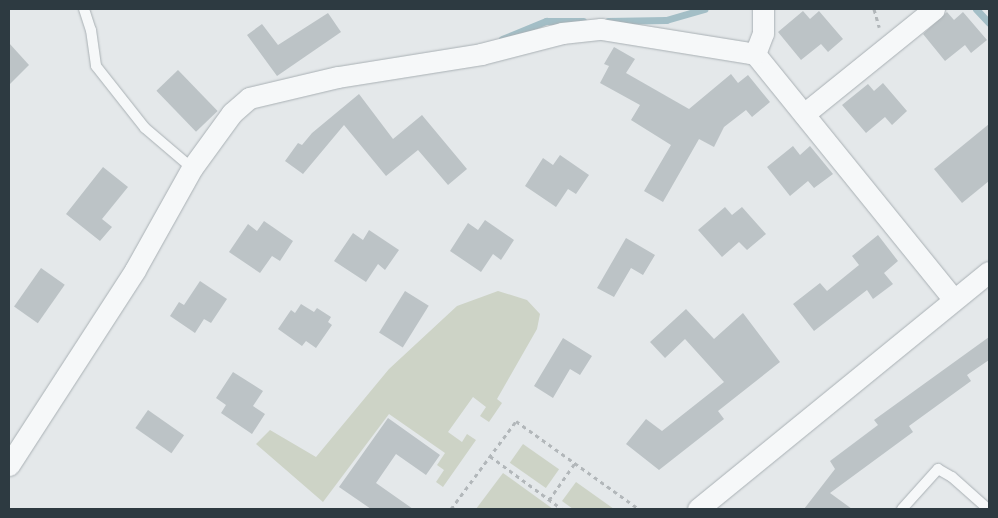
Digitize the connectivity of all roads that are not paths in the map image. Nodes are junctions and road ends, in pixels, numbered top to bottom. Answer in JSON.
{"nodes":[{"id":1,"x":84,"y":9,"type":"edge"},
{"id":2,"x":763,"y":9,"type":"edge"},
{"id":3,"x":934,"y":9,"type":"edge"},
{"id":4,"x":755,"y":54,"type":"junction"},
{"id":5,"x":804,"y":114,"type":"junction"},
{"id":6,"x":192,"y":168,"type":"junction"},
{"id":7,"x":989,"y":272,"type":"edge"},
{"id":8,"x":954,"y":300,"type":"junction"},
{"id":9,"x":9,"y":465,"type":"edge"},
{"id":10,"x":698,"y":509,"type":"edge"},
{"id":11,"x":902,"y":509,"type":"edge"},
{"id":12,"x":988,"y":509,"type":"edge"}],
"edges":[{"from":1,"to":6,"type":"lane"},
{"from":2,"to":4,"type":"street"},
{"from":3,"to":5,"type":"street"},
{"from":4,"to":5,"type":"street"},
{"from":4,"to":6,"type":"street"},
{"from":5,"to":8,"type":"street"},
{"from":6,"to":9,"type":"street"},
{"from":7,"to":8,"type":"street"},
{"from":8,"to":10,"type":"street"},
{"from":11,"to":12,"type":"lane"}]}
